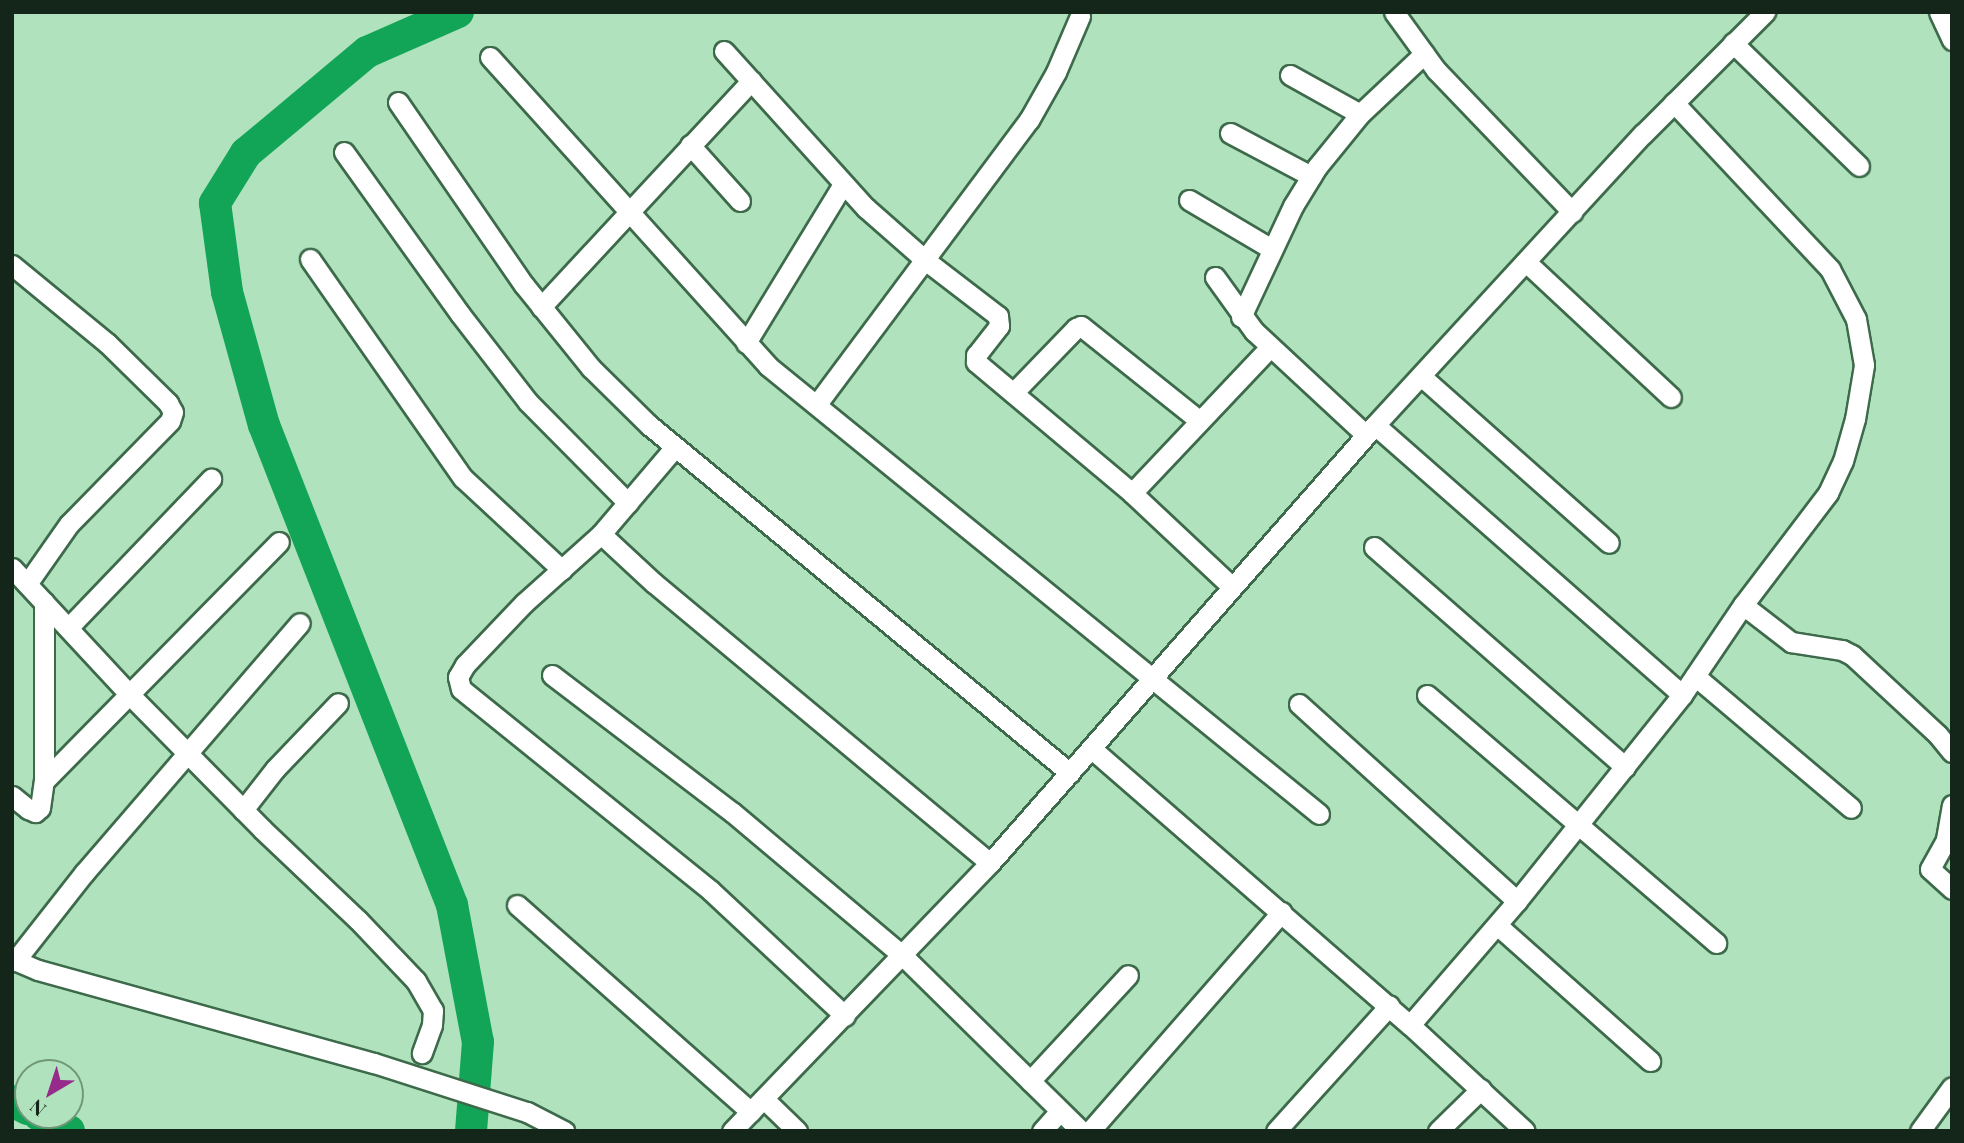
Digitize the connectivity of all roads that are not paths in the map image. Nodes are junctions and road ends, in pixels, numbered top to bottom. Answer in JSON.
{"nodes":[{"id":1,"x":1394,"y":12,"type":"edge"},
{"id":2,"x":1765,"y":12,"type":"edge"},
{"id":3,"x":1943,"y":14,"type":"edge"},
{"id":4,"x":1080,"y":16,"type":"dead end"},
{"id":5,"x":1952,"y":40,"type":"edge"},
{"id":6,"x":1733,"y":43,"type":"junction"},
{"id":7,"x":724,"y":51,"type":"dead end"},
{"id":8,"x":1424,"y":54,"type":"junction"},
{"id":9,"x":491,"y":57,"type":"dead end"},
{"id":10,"x":1290,"y":75,"type":"dead end"},
{"id":11,"x":751,"y":81,"type":"junction"},
{"id":12,"x":398,"y":102,"type":"dead end"},
{"id":13,"x":1675,"y":103,"type":"junction"},
{"id":14,"x":1360,"y":114,"type":"junction"},
{"id":15,"x":1230,"y":134,"type":"dead end"},
{"id":16,"x":690,"y":145,"type":"junction"},
{"id":17,"x":344,"y":152,"type":"dead end"},
{"id":18,"x":1859,"y":166,"type":"dead end"},
{"id":19,"x":1311,"y":176,"type":"junction"},
{"id":20,"x":843,"y":184,"type":"junction"},
{"id":21,"x":1189,"y":200,"type":"dead end"},
{"id":22,"x":740,"y":201,"type":"dead end"},
{"id":23,"x":628,"y":210,"type":"junction"},
{"id":24,"x":1572,"y":212,"type":"junction"},
{"id":25,"x":1272,"y":249,"type":"junction"},
{"id":26,"x":310,"y":259,"type":"dead end"},
{"id":27,"x":925,"y":260,"type":"junction"},
{"id":28,"x":1526,"y":261,"type":"junction"},
{"id":29,"x":12,"y":265,"type":"edge"},
{"id":30,"x":1215,"y":277,"type":"dead end"},
{"id":31,"x":541,"y":307,"type":"junction"},
{"id":32,"x":1241,"y":317,"type":"junction"},
{"id":33,"x":746,"y":343,"type":"junction"},
{"id":34,"x":1270,"y":347,"type":"junction"},
{"id":35,"x":1421,"y":376,"type":"junction"},
{"id":36,"x":1013,"y":393,"type":"junction"},
{"id":37,"x":1671,"y":397,"type":"dead end"},
{"id":38,"x":817,"y":404,"type":"junction"},
{"id":39,"x":1200,"y":421,"type":"junction"},
{"id":40,"x":1371,"y":430,"type":"junction"},
{"id":41,"x":675,"y":447,"type":"junction"},
{"id":42,"x":211,"y":479,"type":"dead end"},
{"id":43,"x":1132,"y":493,"type":"junction"},
{"id":44,"x":628,"y":503,"type":"junction"},
{"id":45,"x":601,"y":534,"type":"junction"},
{"id":46,"x":279,"y":542,"type":"dead end"},
{"id":47,"x":1609,"y":543,"type":"dead end"},
{"id":48,"x":1374,"y":547,"type":"dead end"},
{"id":49,"x":12,"y":568,"type":"edge"},
{"id":50,"x":562,"y":570,"type":"junction"},
{"id":51,"x":27,"y":584,"type":"junction"},
{"id":52,"x":1232,"y":587,"type":"junction"},
{"id":53,"x":44,"y":602,"type":"junction"},
{"id":54,"x":1743,"y":605,"type":"junction"},
{"id":55,"x":300,"y":623,"type":"dead end"},
{"id":56,"x":68,"y":628,"type":"junction"},
{"id":57,"x":552,"y":674,"type":"dead end"},
{"id":58,"x":1695,"y":676,"type":"junction"},
{"id":59,"x":1155,"y":678,"type":"junction"},
{"id":60,"x":129,"y":694,"type":"junction"},
{"id":61,"x":1427,"y":695,"type":"dead end"},
{"id":62,"x":1682,"y":695,"type":"junction"},
{"id":63,"x":338,"y":703,"type":"dead end"},
{"id":64,"x":1299,"y":704,"type":"dead end"},
{"id":65,"x":1092,"y":749,"type":"junction"},
{"id":66,"x":1952,"y":752,"type":"edge"},
{"id":67,"x":187,"y":753,"type":"junction"},
{"id":68,"x":1625,"y":767,"type":"junction"},
{"id":69,"x":1070,"y":773,"type":"junction"},
{"id":70,"x":44,"y":781,"type":"junction"},
{"id":71,"x":12,"y":796,"type":"edge"},
{"id":72,"x":1952,"y":805,"type":"edge"},
{"id":73,"x":1851,"y":808,"type":"dead end"},
{"id":74,"x":243,"y":810,"type":"junction"},
{"id":75,"x":1319,"y":814,"type":"dead end"},
{"id":76,"x":1578,"y":827,"type":"junction"},
{"id":77,"x":990,"y":863,"type":"junction"},
{"id":78,"x":1952,"y":889,"type":"edge"},
{"id":79,"x":1517,"y":901,"type":"junction"},
{"id":80,"x":517,"y":905,"type":"dead end"},
{"id":81,"x":1282,"y":912,"type":"junction"},
{"id":82,"x":1497,"y":925,"type":"junction"},
{"id":83,"x":1716,"y":943,"type":"dead end"},
{"id":84,"x":903,"y":956,"type":"junction"},
{"id":85,"x":14,"y":960,"type":"edge"},
{"id":86,"x":1128,"y":975,"type":"dead end"},
{"id":87,"x":1389,"y":1006,"type":"junction"},
{"id":88,"x":845,"y":1016,"type":"junction"},
{"id":89,"x":1410,"y":1024,"type":"junction"},
{"id":90,"x":422,"y":1053,"type":"dead end"},
{"id":91,"x":1650,"y":1062,"type":"dead end"},
{"id":92,"x":1030,"y":1081,"type":"junction"},
{"id":93,"x":1952,"y":1087,"type":"edge"},
{"id":94,"x":1481,"y":1089,"type":"junction"},
{"id":95,"x":757,"y":1106,"type":"junction"},
{"id":96,"x":1060,"y":1111,"type":"junction"},
{"id":97,"x":564,"y":1131,"type":"edge"},
{"id":98,"x":732,"y":1131,"type":"edge"},
{"id":99,"x":797,"y":1131,"type":"edge"},
{"id":100,"x":1042,"y":1131,"type":"edge"},
{"id":101,"x":1081,"y":1131,"type":"edge"},
{"id":102,"x":1090,"y":1131,"type":"edge"},
{"id":103,"x":1276,"y":1131,"type":"edge"},
{"id":104,"x":1438,"y":1131,"type":"edge"},
{"id":105,"x":1525,"y":1131,"type":"edge"},
{"id":106,"x":1920,"y":1131,"type":"edge"}],
"edges":[{"from":1,"to":8,"type":"street"},
{"from":2,"to":6,"type":"street"},
{"from":3,"to":5,"type":"street"},
{"from":4,"to":27,"type":"street"},
{"from":6,"to":13,"type":"street"},
{"from":6,"to":18,"type":"street"},
{"from":7,"to":11,"type":"street"},
{"from":8,"to":14,"type":"street"},
{"from":8,"to":24,"type":"street"},
{"from":9,"to":23,"type":"street"},
{"from":10,"to":14,"type":"street"},
{"from":11,"to":16,"type":"street"},
{"from":11,"to":20,"type":"street"},
{"from":12,"to":31,"type":"street"},
{"from":13,"to":24,"type":"street"},
{"from":13,"to":54,"type":"street"},
{"from":14,"to":19,"type":"street"},
{"from":15,"to":19,"type":"street"},
{"from":16,"to":22,"type":"street"},
{"from":16,"to":23,"type":"street"},
{"from":17,"to":44,"type":"street"},
{"from":19,"to":25,"type":"street"},
{"from":20,"to":27,"type":"street"},
{"from":20,"to":33,"type":"street"},
{"from":21,"to":25,"type":"street"},
{"from":23,"to":31,"type":"street"},
{"from":23,"to":33,"type":"street"},
{"from":24,"to":28,"type":"street"},
{"from":25,"to":32,"type":"street"},
{"from":26,"to":50,"type":"street"},
{"from":27,"to":36,"type":"street"},
{"from":27,"to":38,"type":"street"},
{"from":28,"to":35,"type":"street"},
{"from":28,"to":37,"type":"street"},
{"from":29,"to":51,"type":"street"},
{"from":30,"to":32,"type":"street"},
{"from":31,"to":41,"type":"street"},
{"from":32,"to":34,"type":"street"},
{"from":33,"to":38,"type":"street"},
{"from":34,"to":39,"type":"street"},
{"from":34,"to":40,"type":"street"},
{"from":35,"to":40,"type":"street"},
{"from":35,"to":47,"type":"street"},
{"from":36,"to":39,"type":"street"},
{"from":36,"to":43,"type":"street"},
{"from":38,"to":59,"type":"street"},
{"from":39,"to":43,"type":"street"},
{"from":40,"to":52,"type":"street"},
{"from":40,"to":62,"type":"street"},
{"from":41,"to":44,"type":"street"},
{"from":41,"to":69,"type":"street"},
{"from":42,"to":56,"type":"street"},
{"from":43,"to":52,"type":"street"},
{"from":44,"to":45,"type":"street"},
{"from":45,"to":50,"type":"street"},
{"from":45,"to":77,"type":"street"},
{"from":46,"to":60,"type":"street"},
{"from":48,"to":68,"type":"street"},
{"from":49,"to":51,"type":"street"},
{"from":50,"to":88,"type":"street"},
{"from":51,"to":53,"type":"street"},
{"from":52,"to":59,"type":"street"},
{"from":53,"to":56,"type":"street"},
{"from":53,"to":70,"type":"street"},
{"from":54,"to":58,"type":"street"},
{"from":54,"to":66,"type":"street"},
{"from":55,"to":67,"type":"street"},
{"from":56,"to":60,"type":"street"},
{"from":57,"to":84,"type":"street"},
{"from":58,"to":62,"type":"street"},
{"from":58,"to":73,"type":"street"},
{"from":59,"to":65,"type":"street"},
{"from":59,"to":75,"type":"street"},
{"from":60,"to":67,"type":"street"},
{"from":60,"to":70,"type":"street"},
{"from":61,"to":76,"type":"street"},
{"from":62,"to":68,"type":"street"},
{"from":63,"to":74,"type":"street"},
{"from":64,"to":79,"type":"street"},
{"from":65,"to":69,"type":"street"},
{"from":65,"to":81,"type":"street"},
{"from":67,"to":74,"type":"street"},
{"from":67,"to":85,"type":"street"},
{"from":68,"to":76,"type":"street"},
{"from":69,"to":77,"type":"street"},
{"from":70,"to":71,"type":"street"},
{"from":72,"to":78,"type":"street"},
{"from":74,"to":90,"type":"street"},
{"from":76,"to":79,"type":"street"},
{"from":76,"to":83,"type":"street"},
{"from":77,"to":84,"type":"street"},
{"from":79,"to":82,"type":"street"},
{"from":80,"to":95,"type":"street"},
{"from":81,"to":87,"type":"street"},
{"from":81,"to":102,"type":"street"},
{"from":82,"to":89,"type":"street"},
{"from":82,"to":91,"type":"street"},
{"from":84,"to":88,"type":"street"},
{"from":84,"to":92,"type":"street"},
{"from":85,"to":97,"type":"street"},
{"from":86,"to":92,"type":"street"},
{"from":87,"to":89,"type":"street"},
{"from":87,"to":103,"type":"street"},
{"from":88,"to":95,"type":"street"},
{"from":89,"to":94,"type":"street"},
{"from":92,"to":96,"type":"street"},
{"from":93,"to":106,"type":"street"},
{"from":94,"to":104,"type":"street"},
{"from":94,"to":105,"type":"street"},
{"from":95,"to":98,"type":"street"},
{"from":95,"to":99,"type":"street"},
{"from":96,"to":100,"type":"street"},
{"from":96,"to":101,"type":"street"}]}
